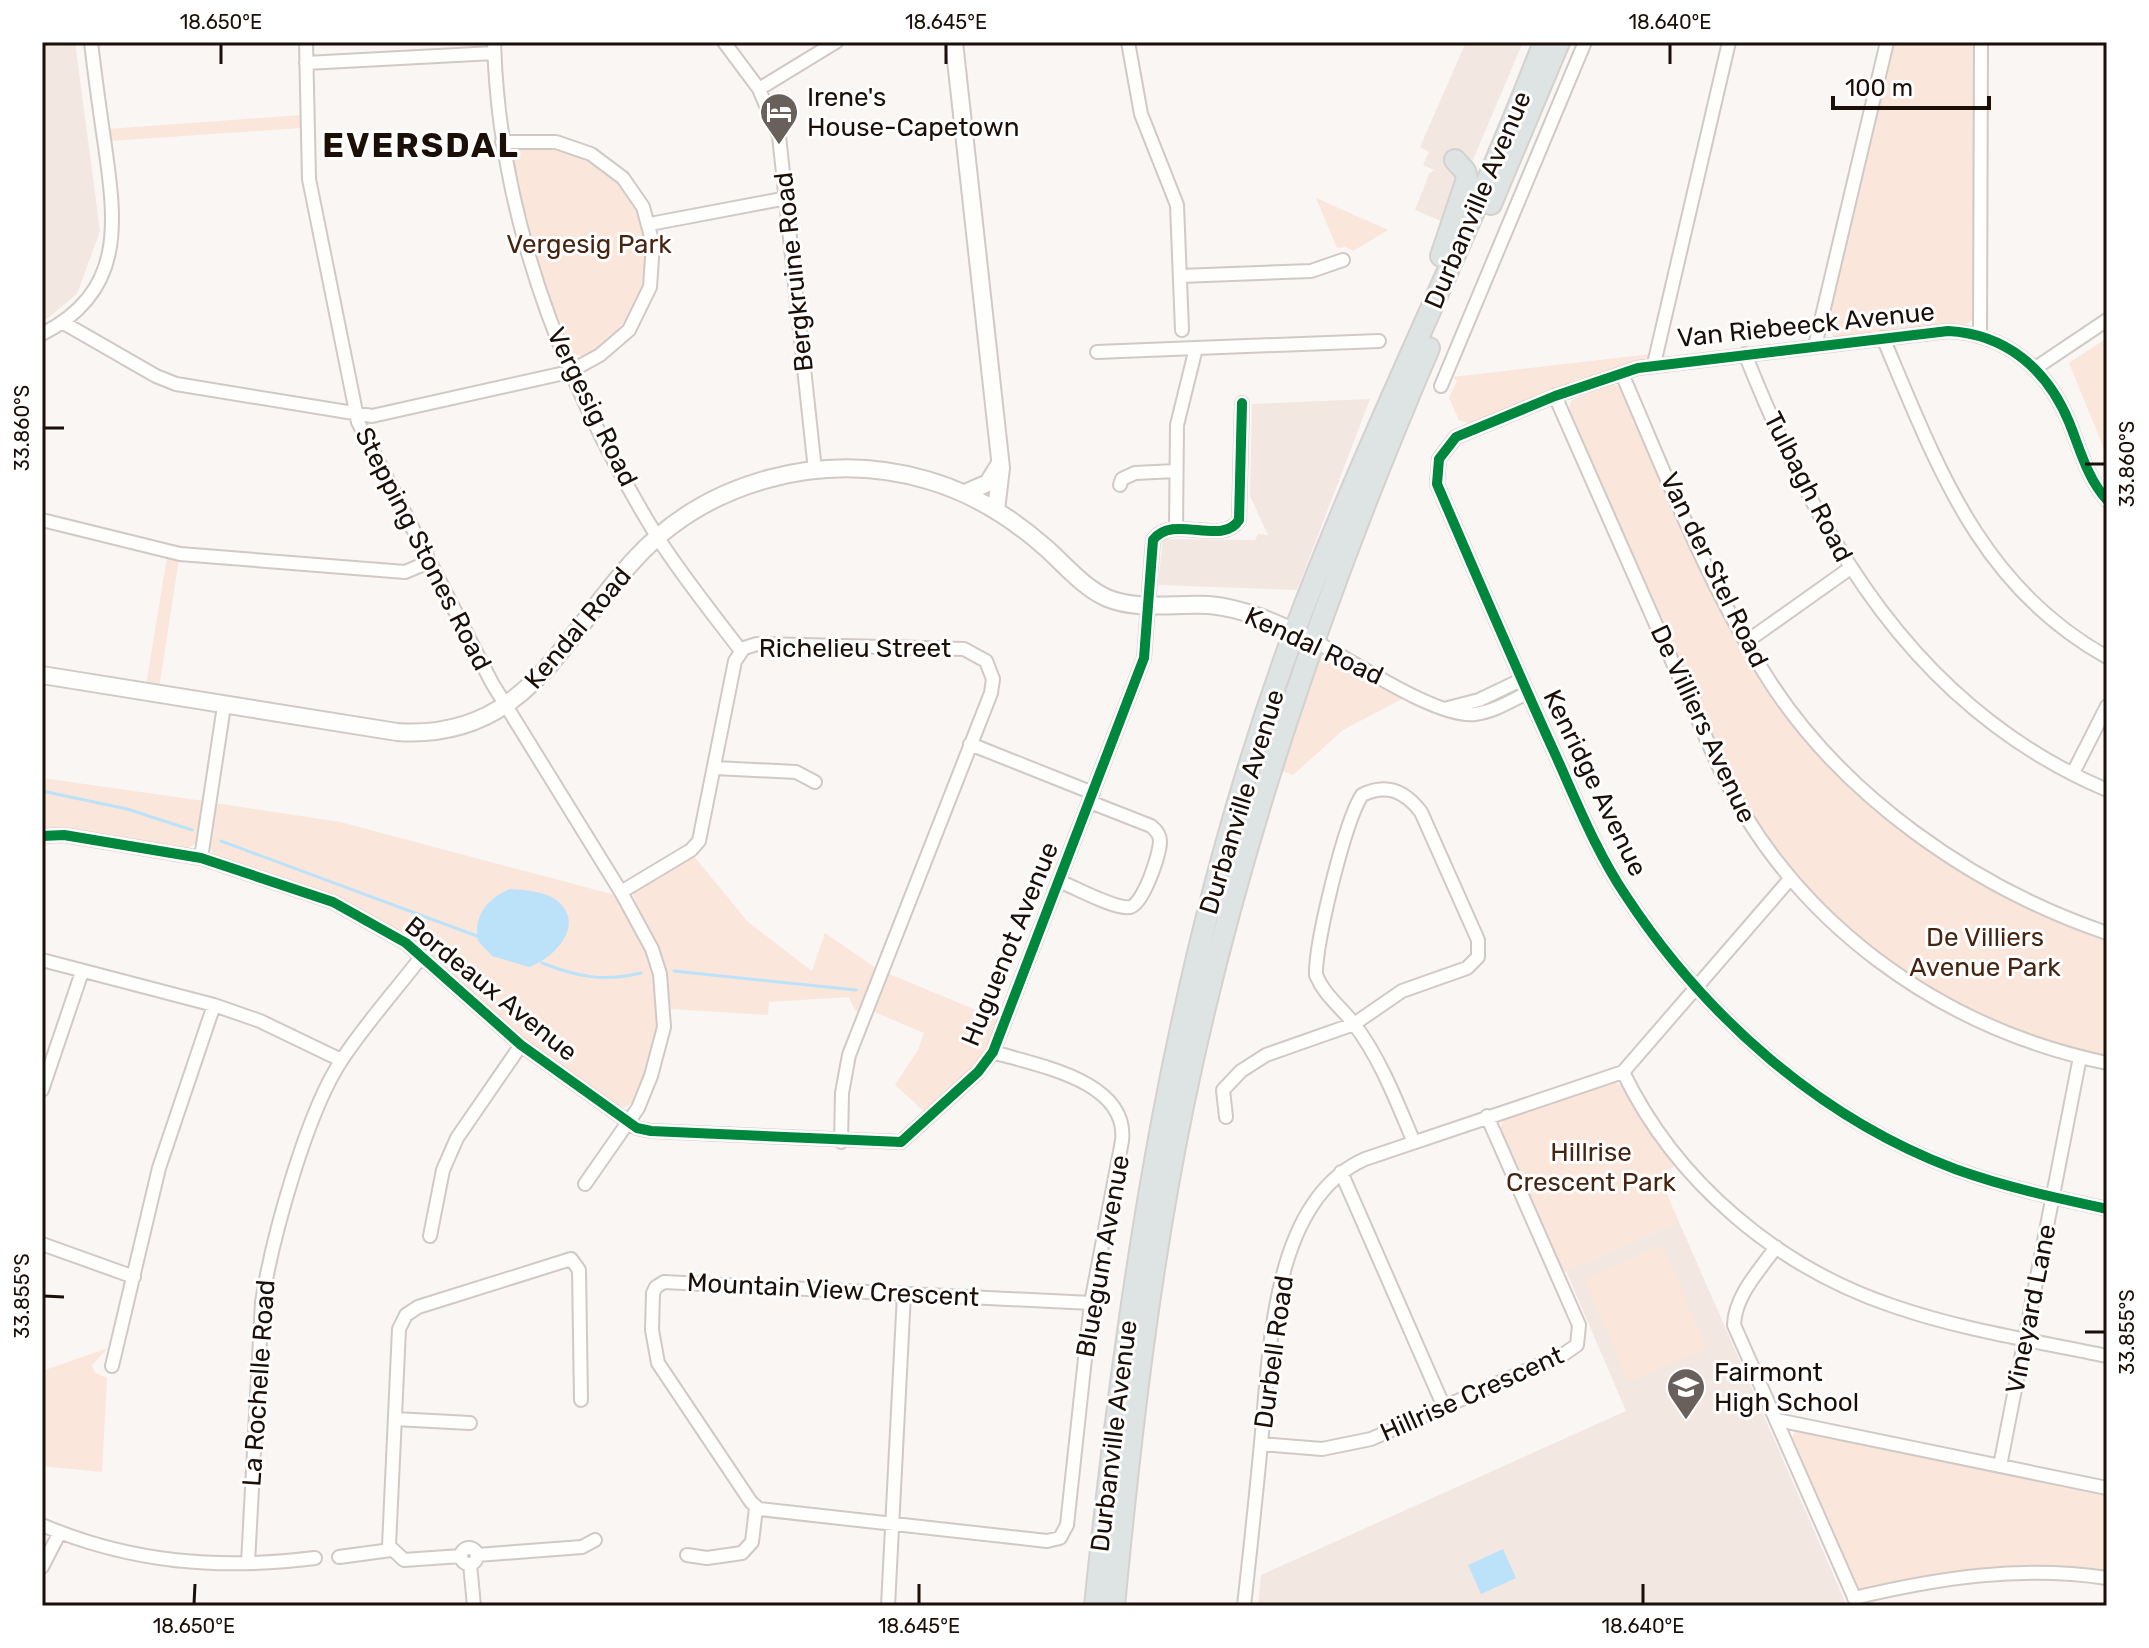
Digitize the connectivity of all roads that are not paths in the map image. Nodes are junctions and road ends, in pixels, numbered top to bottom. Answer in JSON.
{"nodes":[{"id":1,"x":91,"y":42,"type":"edge"},
{"id":2,"x":306,"y":42,"type":"edge"},
{"id":3,"x":724,"y":42,"type":"edge"},
{"id":4,"x":836,"y":42,"type":"edge"},
{"id":5,"x":954,"y":42,"type":"edge"},
{"id":6,"x":1128,"y":42,"type":"edge"},
{"id":7,"x":1544,"y":42,"type":"edge"},
{"id":8,"x":1559,"y":42,"type":"edge"},
{"id":9,"x":1585,"y":42,"type":"edge"},
{"id":10,"x":1729,"y":42,"type":"edge"},
{"id":11,"x":1887,"y":42,"type":"edge"},
{"id":12,"x":1981,"y":42,"type":"edge"},
{"id":13,"x":494,"y":48,"type":"edge"},
{"id":14,"x":306,"y":63,"type":"junction"},
{"id":15,"x":759,"y":89,"type":"junction"},
{"id":16,"x":502,"y":142,"type":"junction"},
{"id":17,"x":1455,"y":160,"type":"dead end"},
{"id":18,"x":787,"y":198,"type":"junction"},
{"id":19,"x":650,"y":224,"type":"junction"},
{"id":20,"x":1343,"y":260,"type":"dead end"},
{"id":21,"x":1180,"y":276,"type":"junction"},
{"id":22,"x":2107,"y":320,"type":"edge"},
{"id":23,"x":62,"y":322,"type":"junction"},
{"id":24,"x":1182,"y":330,"type":"dead end"},
{"id":25,"x":42,"y":334,"type":"edge"},
{"id":26,"x":1980,"y":336,"type":"junction"},
{"id":27,"x":1883,"y":338,"type":"junction"},
{"id":28,"x":1379,"y":341,"type":"dead end"},
{"id":29,"x":1418,"y":341,"type":"junction"},
{"id":30,"x":1815,"y":346,"type":"junction"},
{"id":31,"x":1196,"y":348,"type":"junction"},
{"id":32,"x":1097,"y":352,"type":"dead end"},
{"id":33,"x":1745,"y":354,"type":"junction"},
{"id":34,"x":1654,"y":364,"type":"junction"},
{"id":35,"x":2037,"y":367,"type":"junction"},
{"id":36,"x":569,"y":372,"type":"junction"},
{"id":37,"x":1622,"y":374,"type":"junction"},
{"id":38,"x":1441,"y":386,"type":"dead end"},
{"id":39,"x":1555,"y":396,"type":"junction"},
{"id":40,"x":1242,"y":403,"type":"dead end"},
{"id":41,"x":356,"y":416,"type":"junction"},
{"id":42,"x":1442,"y":453,"type":"joint"},
{"id":43,"x":1001,"y":464,"type":"junction"},
{"id":44,"x":815,"y":470,"type":"junction"},
{"id":45,"x":1176,"y":471,"type":"junction"},
{"id":46,"x":1120,"y":485,"type":"dead end"},
{"id":47,"x":965,"y":493,"type":"junction"},
{"id":48,"x":2107,"y":500,"type":"edge"},
{"id":49,"x":996,"y":510,"type":"junction"},
{"id":50,"x":42,"y":520,"type":"edge"},
{"id":51,"x":1014,"y":521,"type":"junction"},
{"id":52,"x":1176,"y":529,"type":"junction"},
{"id":53,"x":657,"y":537,"type":"junction"},
{"id":54,"x":429,"y":562,"type":"junction"},
{"id":55,"x":1849,"y":569,"type":"junction"},
{"id":56,"x":1146,"y":604,"type":"junction"},
{"id":57,"x":1303,"y":636,"type":"junction"},
{"id":58,"x":1746,"y":642,"type":"junction"},
{"id":59,"x":741,"y":651,"type":"junction"},
{"id":60,"x":2107,"y":657,"type":"edge"},
{"id":61,"x":42,"y":675,"type":"edge"},
{"id":62,"x":1521,"y":680,"type":"junction"},
{"id":63,"x":1527,"y":693,"type":"junction"},
{"id":64,"x":224,"y":706,"type":"junction"},
{"id":65,"x":506,"y":706,"type":"junction"},
{"id":66,"x":2107,"y":706,"type":"edge"},
{"id":67,"x":1445,"y":709,"type":"junction"},
{"id":68,"x":970,"y":744,"type":"junction"},
{"id":69,"x":715,"y":768,"type":"junction"},
{"id":70,"x":2073,"y":773,"type":"junction"},
{"id":71,"x":815,"y":782,"type":"dead end"},
{"id":72,"x":2107,"y":790,"type":"edge"},
{"id":73,"x":1092,"y":797,"type":"junction"},
{"id":74,"x":42,"y":836,"type":"edge"},
{"id":75,"x":201,"y":858,"type":"junction"},
{"id":76,"x":1790,"y":879,"type":"junction"},
{"id":77,"x":1059,"y":881,"type":"junction"},
{"id":78,"x":621,"y":892,"type":"junction"},
{"id":79,"x":2107,"y":933,"type":"edge"},
{"id":80,"x":422,"y":956,"type":"junction"},
{"id":81,"x":42,"y":960,"type":"edge"},
{"id":82,"x":82,"y":972,"type":"junction"},
{"id":83,"x":1694,"y":987,"type":"junction"},
{"id":84,"x":214,"y":1005,"type":"junction"},
{"id":85,"x":1354,"y":1024,"type":"junction"},
{"id":86,"x":521,"y":1045,"type":"junction"},
{"id":87,"x":993,"y":1052,"type":"junction"},
{"id":88,"x":2080,"y":1057,"type":"junction"},
{"id":89,"x":341,"y":1060,"type":"junction"},
{"id":90,"x":2107,"y":1063,"type":"edge"},
{"id":91,"x":1623,"y":1072,"type":"junction"},
{"id":92,"x":42,"y":1090,"type":"edge"},
{"id":93,"x":1487,"y":1116,"type":"junction"},
{"id":94,"x":1226,"y":1117,"type":"dead end"},
{"id":95,"x":628,"y":1122,"type":"junction"},
{"id":96,"x":1413,"y":1140,"type":"junction"},
{"id":97,"x":841,"y":1142,"type":"junction"},
{"id":98,"x":1341,"y":1172,"type":"junction"},
{"id":99,"x":585,"y":1184,"type":"dead end"},
{"id":100,"x":2053,"y":1198,"type":"junction"},
{"id":101,"x":2107,"y":1209,"type":"edge"},
{"id":102,"x":430,"y":1236,"type":"dead end"},
{"id":103,"x":42,"y":1244,"type":"edge"},
{"id":104,"x":1776,"y":1247,"type":"junction"},
{"id":105,"x":134,"y":1277,"type":"junction"},
{"id":106,"x":904,"y":1294,"type":"junction"},
{"id":107,"x":1091,"y":1303,"type":"junction"},
{"id":108,"x":2025,"y":1339,"type":"junction"},
{"id":109,"x":2107,"y":1356,"type":"edge"},
{"id":110,"x":112,"y":1366,"type":"dead end"},
{"id":111,"x":581,"y":1400,"type":"dead end"},
{"id":112,"x":1444,"y":1407,"type":"junction"},
{"id":113,"x":395,"y":1419,"type":"junction"},
{"id":114,"x":1777,"y":1420,"type":"junction"},
{"id":115,"x":470,"y":1423,"type":"dead end"},
{"id":116,"x":1261,"y":1444,"type":"junction"},
{"id":117,"x":2000,"y":1466,"type":"junction"},
{"id":118,"x":2107,"y":1488,"type":"edge"},
{"id":119,"x":756,"y":1508,"type":"junction"},
{"id":120,"x":892,"y":1524,"type":"junction"},
{"id":121,"x":42,"y":1525,"type":"edge"},
{"id":122,"x":60,"y":1532,"type":"junction"},
{"id":123,"x":595,"y":1540,"type":"dead end"},
{"id":124,"x":391,"y":1550,"type":"junction"},
{"id":125,"x":687,"y":1555,"type":"dead end"},
{"id":126,"x":339,"y":1557,"type":"dead end"},
{"id":127,"x":315,"y":1558,"type":"dead end"},
{"id":128,"x":470,"y":1558,"type":"junction"},
{"id":129,"x":248,"y":1563,"type":"junction"},
{"id":130,"x":42,"y":1567,"type":"edge"},
{"id":131,"x":2107,"y":1578,"type":"edge"},
{"id":132,"x":1856,"y":1602,"type":"edge"},
{"id":133,"x":474,"y":1606,"type":"edge"},
{"id":134,"x":888,"y":1606,"type":"edge"},
{"id":135,"x":1095,"y":1606,"type":"edge"},
{"id":136,"x":1114,"y":1606,"type":"edge"},
{"id":137,"x":1244,"y":1606,"type":"edge"}],
"edges":[{"from":1,"to":23,"type":"street"},
{"from":2,"to":14,"type":"street","name":"Stepping Stones Road"},
{"from":3,"to":15,"type":"street","name":"Bergkruine Road"},
{"from":4,"to":15,"type":"street"},
{"from":5,"to":43,"type":"street"},
{"from":6,"to":21,"type":"street"},
{"from":7,"to":29,"type":"main road","name":"Durbanville Avenue"},
{"from":8,"to":57,"type":"main road","name":"Durbanville Avenue"},
{"from":9,"to":38,"type":"street"},
{"from":10,"to":34,"type":"street"},
{"from":11,"to":30,"type":"street"},
{"from":12,"to":26,"type":"street"},
{"from":13,"to":14,"type":"street"},
{"from":13,"to":16,"type":"street","name":"Vergesig Road"},
{"from":14,"to":41,"type":"street","name":"Stepping Stones Road"},
{"from":15,"to":18,"type":"street","name":"Bergkruine Road"},
{"from":16,"to":19,"type":"street"},
{"from":16,"to":36,"type":"street","name":"Vergesig Road"},
{"from":17,"to":29,"type":"main road"},
{"from":18,"to":19,"type":"street"},
{"from":18,"to":44,"type":"street","name":"Bergkruine Road"},
{"from":19,"to":36,"type":"street"},
{"from":20,"to":21,"type":"street"},
{"from":21,"to":24,"type":"street"},
{"from":22,"to":35,"type":"street"},
{"from":23,"to":25,"type":"street"},
{"from":23,"to":41,"type":"street"},
{"from":26,"to":27,"type":"street","name":"Van Riebeeck Avenue"},
{"from":26,"to":35,"type":"street","name":"Van Riebeeck Avenue"},
{"from":27,"to":30,"type":"street","name":"Van Riebeeck Avenue"},
{"from":27,"to":60,"type":"street"},
{"from":28,"to":31,"type":"street"},
{"from":29,"to":57,"type":"main road","name":"Durbanville Avenue"},
{"from":30,"to":33,"type":"street","name":"Van Riebeeck Avenue"},
{"from":31,"to":32,"type":"street"},
{"from":31,"to":45,"type":"street"},
{"from":33,"to":34,"type":"street","name":"Van Riebeeck Avenue"},
{"from":33,"to":55,"type":"street","name":"Tulbagh Road"},
{"from":34,"to":37,"type":"street","name":"Van Riebeeck Avenue"},
{"from":35,"to":48,"type":"street"},
{"from":36,"to":41,"type":"street"},
{"from":36,"to":53,"type":"street","name":"Vergesig Road"},
{"from":37,"to":39,"type":"street","name":"Van Riebeeck Avenue"},
{"from":37,"to":58,"type":"street","name":"Van der Stel Road"},
{"from":39,"to":42,"type":"street","name":"Van Riebeeck Avenue"},
{"from":39,"to":76,"type":"street","name":"De Villiers Avenue"},
{"from":40,"to":52,"type":"street"},
{"from":41,"to":54,"type":"street","name":"Stepping Stones Road"},
{"from":42,"to":62,"type":"street","name":"Kenridge Avenue"},
{"from":43,"to":47,"type":"street"},
{"from":43,"to":49,"type":"street"},
{"from":43,"to":51,"type":"street"},
{"from":44,"to":47,"type":"street","name":"Kendal Road"},
{"from":44,"to":53,"type":"street","name":"Kendal Road"},
{"from":45,"to":46,"type":"street"},
{"from":45,"to":52,"type":"street"},
{"from":47,"to":49,"type":"street","name":"Kendal Road"},
{"from":49,"to":51,"type":"street","name":"Kendal Road"},
{"from":50,"to":54,"type":"street"},
{"from":51,"to":56,"type":"street","name":"Kendal Road"},
{"from":52,"to":56,"type":"street","name":"Huguenot Avenue"},
{"from":53,"to":59,"type":"street","name":"Vergesig Road"},
{"from":53,"to":65,"type":"street","name":"Kendal Road"},
{"from":54,"to":65,"type":"street","name":"Stepping Stones Road"},
{"from":55,"to":58,"type":"street"},
{"from":55,"to":70,"type":"street","name":"Tulbagh Road"},
{"from":56,"to":57,"type":"street","name":"Kendal Road"},
{"from":56,"to":73,"type":"street","name":"Huguenot Avenue"},
{"from":57,"to":67,"type":"street","name":"Kendal Road"},
{"from":57,"to":135,"type":"main road","name":"Durbanville Avenue"},
{"from":57,"to":136,"type":"main road","name":"Durbanville Avenue"},
{"from":58,"to":79,"type":"street","name":"Van der Stel Road"},
{"from":59,"to":68,"type":"street","name":"Richelieu Street"},
{"from":59,"to":69,"type":"street","name":"Richelieu Street"},
{"from":61,"to":64,"type":"street","name":"Kendal Road"},
{"from":62,"to":63,"type":"street","name":"Kenridge Avenue"},
{"from":62,"to":67,"type":"street"},
{"from":63,"to":67,"type":"street","name":"Kendal Road"},
{"from":63,"to":83,"type":"street","name":"Kenridge Avenue"},
{"from":64,"to":65,"type":"street","name":"Kendal Road"},
{"from":64,"to":75,"type":"street"},
{"from":65,"to":78,"type":"street","name":"Stepping Stones Road"},
{"from":66,"to":70,"type":"street"},
{"from":68,"to":73,"type":"street"},
{"from":68,"to":97,"type":"street","name":"Richelieu Street"},
{"from":69,"to":71,"type":"street"},
{"from":69,"to":78,"type":"street","name":"Richelieu Street"},
{"from":70,"to":72,"type":"street","name":"Tulbagh Road"},
{"from":73,"to":77,"type":"street","name":"Huguenot Avenue"},
{"from":73,"to":77,"type":"street"},
{"from":74,"to":75,"type":"street","name":"Bordeaux Avenue"},
{"from":75,"to":80,"type":"street","name":"Bordeaux Avenue"},
{"from":76,"to":83,"type":"street"},
{"from":76,"to":88,"type":"street","name":"De Villiers Avenue"},
{"from":77,"to":87,"type":"street","name":"Huguenot Avenue"},
{"from":78,"to":95,"type":"street","name":"Stepping Stones Road"},
{"from":80,"to":86,"type":"street","name":"Bordeaux Avenue"},
{"from":80,"to":89,"type":"street","name":"La Rochelle Road"},
{"from":81,"to":82,"type":"street"},
{"from":82,"to":84,"type":"street"},
{"from":82,"to":92,"type":"street"},
{"from":83,"to":91,"type":"street"},
{"from":83,"to":100,"type":"street","name":"Kenridge Avenue"},
{"from":84,"to":89,"type":"street"},
{"from":84,"to":105,"type":"street"},
{"from":85,"to":85,"type":"street"},
{"from":85,"to":94,"type":"street"},
{"from":85,"to":96,"type":"street"},
{"from":86,"to":95,"type":"street","name":"Bordeaux Avenue"},
{"from":86,"to":102,"type":"street"},
{"from":87,"to":97,"type":"street","name":"Huguenot Avenue"},
{"from":87,"to":107,"type":"street","name":"Bluegum Avenue"},
{"from":88,"to":90,"type":"street","name":"De Villiers Avenue"},
{"from":88,"to":100,"type":"street","name":"Vineyard Lane"},
{"from":89,"to":129,"type":"street","name":"La Rochelle Road"},
{"from":91,"to":93,"type":"street","name":"Durbell Road"},
{"from":91,"to":104,"type":"street"},
{"from":93,"to":96,"type":"street","name":"Durbell Road"},
{"from":93,"to":112,"type":"street","name":"Hillrise Crescent"},
{"from":95,"to":97,"type":"street","name":"Huguenot Avenue"},
{"from":95,"to":99,"type":"street","name":"Stepping Stones Road"},
{"from":96,"to":98,"type":"street","name":"Durbell Road"},
{"from":98,"to":112,"type":"street"},
{"from":98,"to":116,"type":"street","name":"Durbell Road"},
{"from":100,"to":101,"type":"street","name":"Kenridge Avenue"},
{"from":100,"to":108,"type":"street","name":"Vineyard Lane"},
{"from":103,"to":105,"type":"street"},
{"from":104,"to":108,"type":"street"},
{"from":104,"to":114,"type":"street"},
{"from":105,"to":110,"type":"street"},
{"from":106,"to":107,"type":"street","name":"Mountain View Crescent"},
{"from":106,"to":119,"type":"street","name":"Mountain View Crescent"},
{"from":106,"to":120,"type":"street"},
{"from":107,"to":120,"type":"street","name":"Bluegum Avenue"},
{"from":108,"to":109,"type":"street"},
{"from":108,"to":117,"type":"street","name":"Vineyard Lane"},
{"from":111,"to":113,"type":"street"},
{"from":112,"to":116,"type":"street","name":"Hillrise Crescent"},
{"from":113,"to":115,"type":"street"},
{"from":113,"to":124,"type":"street"},
{"from":114,"to":117,"type":"street"},
{"from":114,"to":132,"type":"street"},
{"from":116,"to":137,"type":"street","name":"Durbell Road"},
{"from":117,"to":118,"type":"street"},
{"from":119,"to":120,"type":"street"},
{"from":119,"to":125,"type":"street"},
{"from":120,"to":134,"type":"street"},
{"from":121,"to":122,"type":"street"},
{"from":122,"to":129,"type":"street"},
{"from":122,"to":130,"type":"street"},
{"from":123,"to":128,"type":"street"},
{"from":124,"to":126,"type":"street"},
{"from":124,"to":128,"type":"street"},
{"from":127,"to":129,"type":"street"},
{"from":128,"to":133,"type":"street"},
{"from":131,"to":132,"type":"street"}]}
